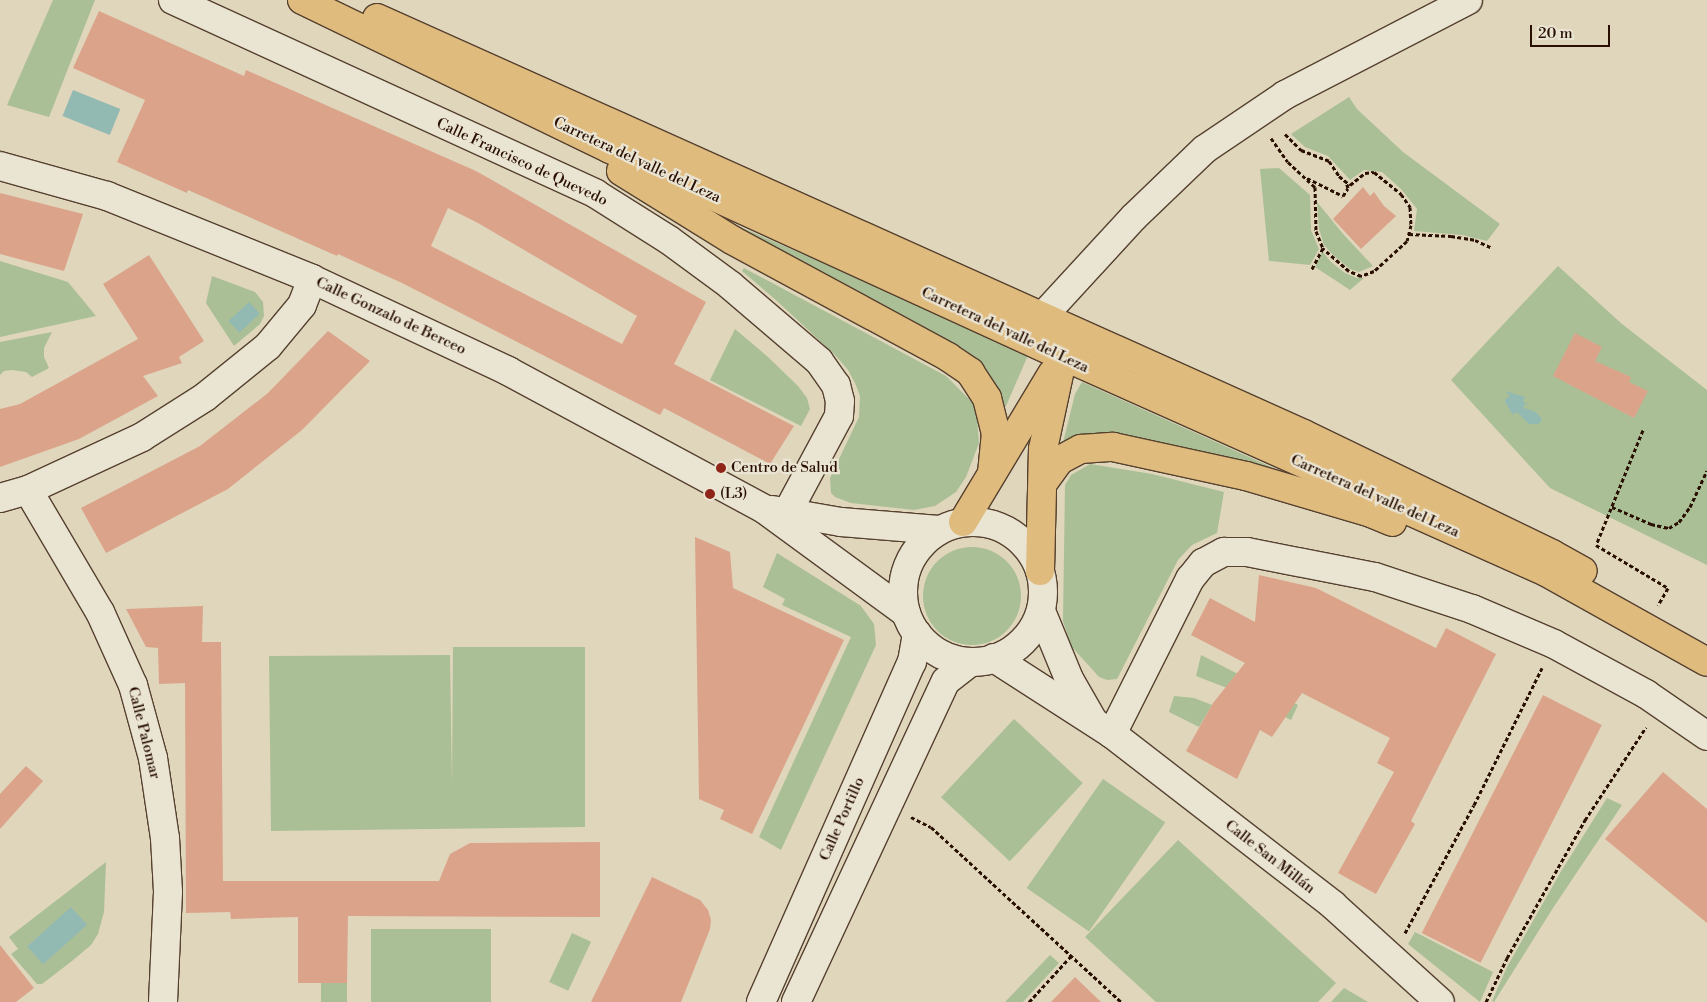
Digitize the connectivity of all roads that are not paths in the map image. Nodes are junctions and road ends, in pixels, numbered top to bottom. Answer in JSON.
{"nodes":[{"id":1,"x":173,"y":0,"type":"edge"},
{"id":2,"x":302,"y":0,"type":"edge"},
{"id":3,"x":334,"y":0,"type":"edge"},
{"id":4,"x":1468,"y":0,"type":"edge"},
{"id":5,"x":376,"y":38,"type":"junction"},
{"id":6,"x":0,"y":166,"type":"edge"},
{"id":7,"x":785,"y":200,"type":"junction"},
{"id":8,"x":312,"y":279,"type":"junction"},
{"id":9,"x":1042,"y":316,"type":"junction"},
{"id":10,"x":1063,"y":356,"type":"junction"},
{"id":11,"x":1304,"y":434,"type":"junction"},
{"id":12,"x":814,"y":465,"type":"junction"},
{"id":13,"x":992,"y":473,"type":"junction"},
{"id":14,"x":1044,"y":483,"type":"junction"},
{"id":15,"x":28,"y":490,"type":"junction"},
{"id":16,"x":0,"y":498,"type":"edge"},
{"id":17,"x":776,"y":510,"type":"junction"},
{"id":18,"x":841,"y":522,"type":"junction"},
{"id":19,"x":951,"y":526,"type":"junction"},
{"id":20,"x":1040,"y":571,"type":"junction"},
{"id":21,"x":1041,"y":611,"type":"junction"},
{"id":22,"x":911,"y":623,"type":"junction"},
{"id":23,"x":1669,"y":639,"type":"junction"},
{"id":24,"x":1707,"y":649,"type":"edge"},
{"id":25,"x":982,"y":660,"type":"junction"},
{"id":26,"x":1707,"y":662,"type":"edge"},
{"id":27,"x":1102,"y":727,"type":"junction"},
{"id":28,"x":1707,"y":736,"type":"edge"},
{"id":29,"x":163,"y":1002,"type":"edge"},
{"id":30,"x":761,"y":1002,"type":"edge"},
{"id":31,"x":796,"y":1002,"type":"edge"},
{"id":32,"x":1440,"y":1002,"type":"edge"}],
"edges":[{"from":1,"to":12,"type":"street","name":"Calle Francisco de Quevedo"},
{"from":2,"to":5,"type":"main road","name":"Carretera del valle del Leza"},
{"from":3,"to":7,"type":"main road","name":"Carretera del valle del Leza"},
{"from":4,"to":9,"type":"street"},
{"from":5,"to":10,"type":"main road","name":"Carretera del valle del Leza"},
{"from":5,"to":13,"type":"main road"},
{"from":6,"to":8,"type":"street","name":"Calle Gonzalo de Berceo"},
{"from":7,"to":9,"type":"main road","name":"Carretera del valle del Leza"},
{"from":7,"to":10,"type":"main road"},
{"from":8,"to":15,"type":"street"},
{"from":8,"to":17,"type":"street","name":"Calle Gonzalo de Berceo"},
{"from":9,"to":11,"type":"main road","name":"Carretera del valle del Leza"},
{"from":10,"to":11,"type":"main road"},
{"from":10,"to":13,"type":"main road"},
{"from":10,"to":14,"type":"main road"},
{"from":10,"to":23,"type":"main road","name":"Carretera del valle del Leza"},
{"from":11,"to":24,"type":"main road","name":"Carretera del valle del Leza"},
{"from":12,"to":17,"type":"street","name":"Calle Francisco de Quevedo"},
{"from":12,"to":18,"type":"street","name":"Calle Francisco de Quevedo"},
{"from":13,"to":19,"type":"main road"},
{"from":14,"to":20,"type":"main road"},
{"from":14,"to":23,"type":"main road"},
{"from":15,"to":16,"type":"street"},
{"from":15,"to":29,"type":"street","name":"Calle Palomar"},
{"from":17,"to":18,"type":"street","name":"Calle Gonzalo de Berceo"},
{"from":17,"to":22,"type":"street","name":"Calle Gonzalo de Berceo"},
{"from":18,"to":19,"type":"street","name":"Calle Gonzalo de Berceo"},
{"from":19,"to":20,"type":"street"},
{"from":19,"to":22,"type":"street"},
{"from":20,"to":21,"type":"street"},
{"from":21,"to":25,"type":"street"},
{"from":21,"to":27,"type":"street","name":"Calle San Millán"},
{"from":22,"to":25,"type":"street"},
{"from":22,"to":30,"type":"street","name":"Calle Portillo"},
{"from":23,"to":26,"type":"main road","name":"Carretera del valle del Leza"},
{"from":25,"to":27,"type":"street","name":"Calle San Millán"},
{"from":25,"to":31,"type":"street"},
{"from":27,"to":28,"type":"street"},
{"from":27,"to":32,"type":"street","name":"Calle San Millán"}]}
